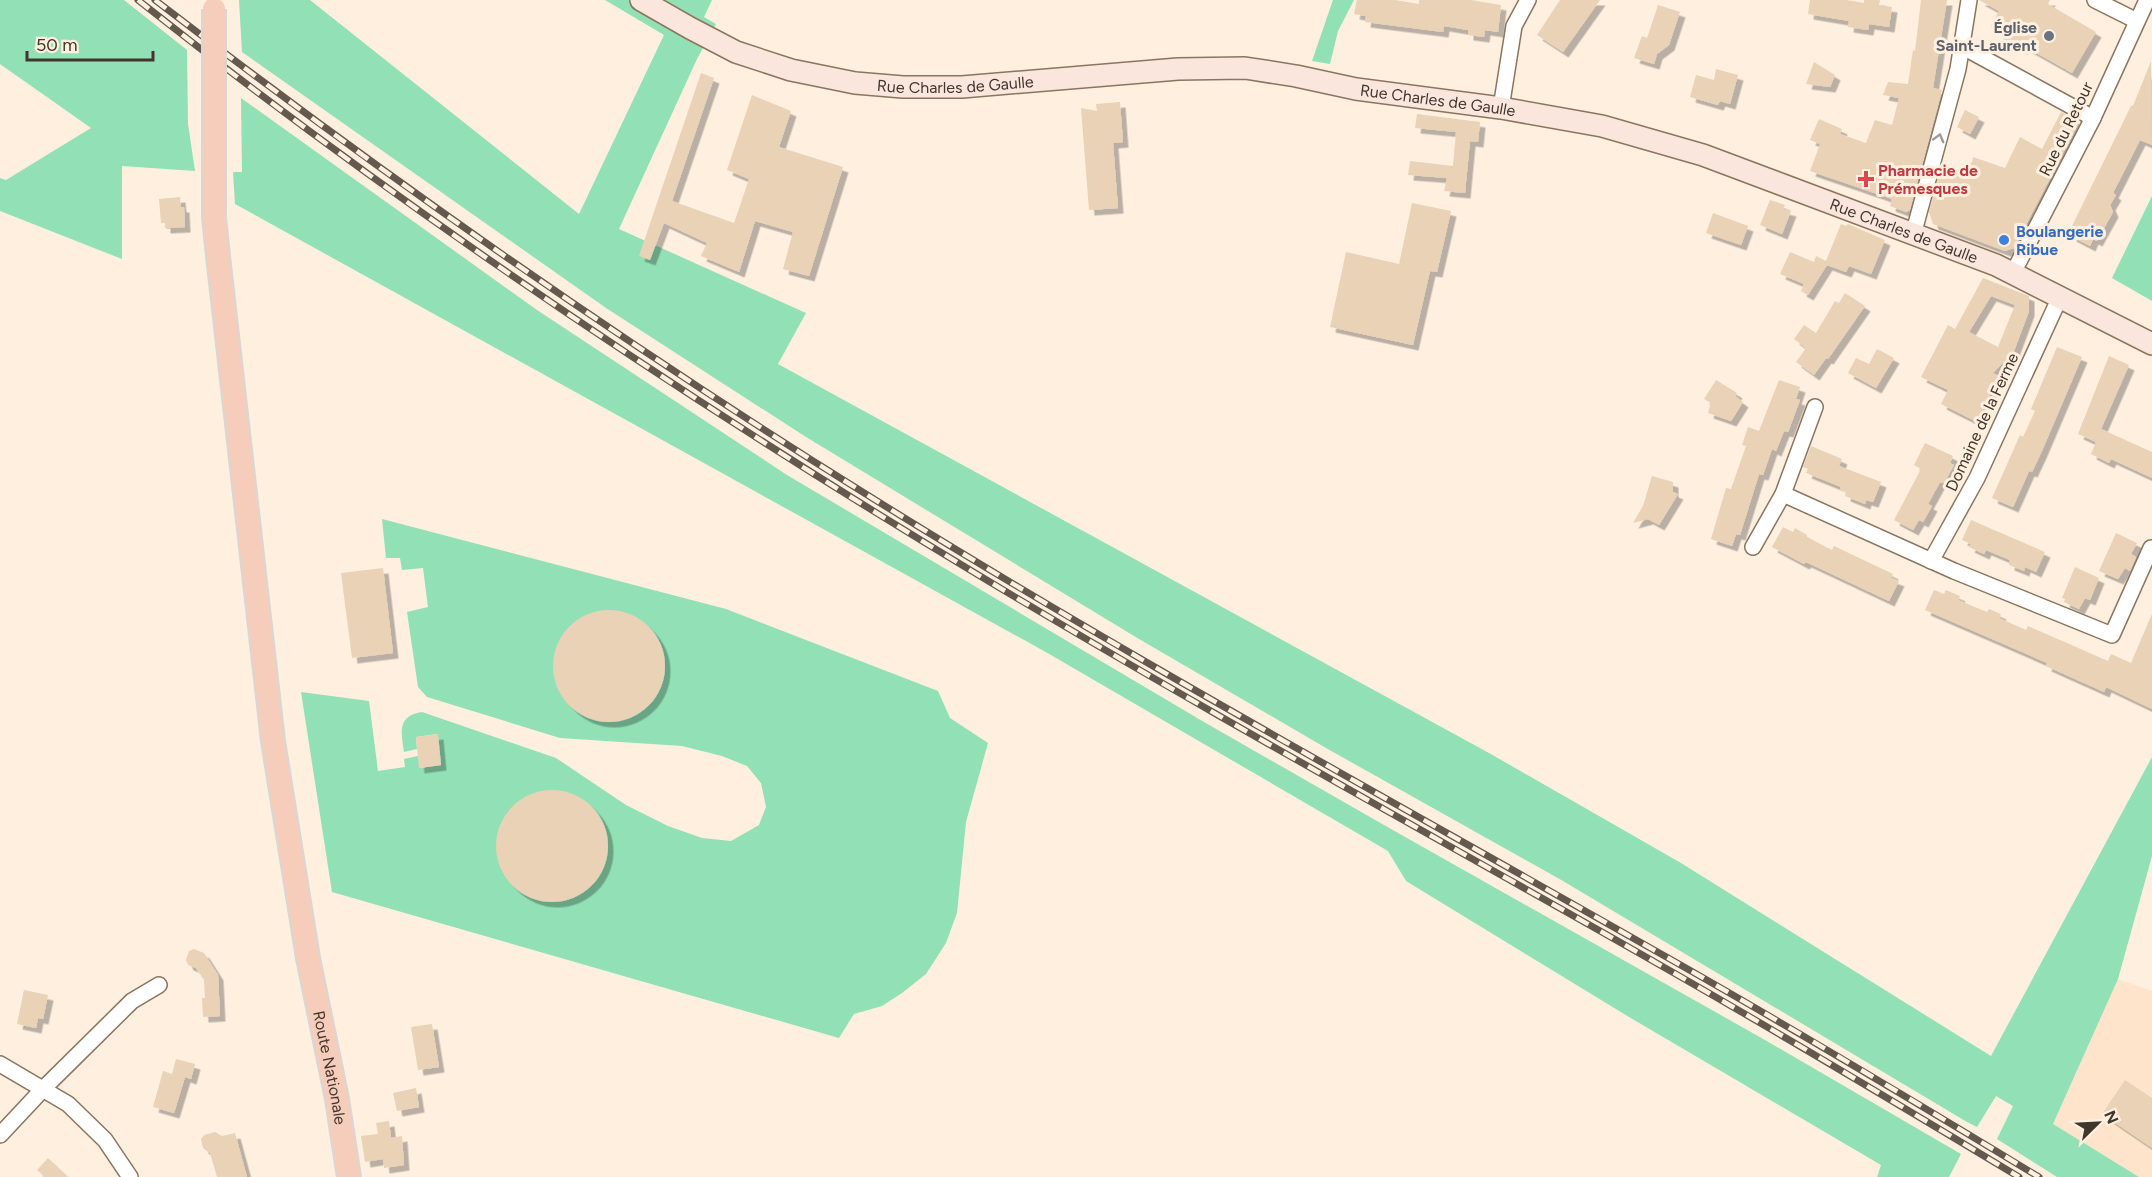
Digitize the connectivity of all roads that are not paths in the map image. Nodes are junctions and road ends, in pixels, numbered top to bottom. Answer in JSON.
{"nodes":[{"id":1,"x":641,"y":0,"type":"edge"},
{"id":2,"x":1528,"y":0,"type":"edge"},
{"id":3,"x":1969,"y":0,"type":"edge"},
{"id":4,"x":2095,"y":0,"type":"edge"},
{"id":5,"x":2147,"y":0,"type":"edge"},
{"id":6,"x":214,"y":3,"type":"edge"},
{"id":7,"x":2137,"y":21,"type":"junction"},
{"id":8,"x":1963,"y":47,"type":"junction"},
{"id":9,"x":1501,"y":108,"type":"junction"},
{"id":10,"x":2093,"y":118,"type":"junction"},
{"id":11,"x":1912,"y":235,"type":"junction"},
{"id":12,"x":2013,"y":273,"type":"junction"},
{"id":13,"x":2060,"y":297,"type":"junction"},
{"id":14,"x":2152,"y":344,"type":"edge"},
{"id":15,"x":1815,"y":407,"type":"dead end"},
{"id":16,"x":1783,"y":494,"type":"junction"},
{"id":17,"x":1753,"y":548,"type":"dead end"},
{"id":18,"x":2151,"y":548,"type":"edge"},
{"id":19,"x":1931,"y":561,"type":"junction"},
{"id":20,"x":308,"y":958,"type":"junction"},
{"id":21,"x":159,"y":985,"type":"dead end"},
{"id":22,"x":0,"y":1064,"type":"edge"},
{"id":23,"x":44,"y":1088,"type":"junction"},
{"id":24,"x":0,"y":1135,"type":"edge"},
{"id":25,"x":130,"y":1177,"type":"edge"},
{"id":26,"x":337,"y":1177,"type":"edge"},
{"id":27,"x":349,"y":1177,"type":"edge"}],
"edges":[{"from":1,"to":9,"type":"street","name":"Rue Charles de Gaulle"},
{"from":2,"to":9,"type":"street"},
{"from":3,"to":8,"type":"street"},
{"from":4,"to":7,"type":"street"},
{"from":5,"to":7,"type":"street","name":"Rue du Retour"},
{"from":6,"to":20,"type":"main road","name":"Route Nationale","bridge":true},
{"from":7,"to":10,"type":"street","name":"Rue du Retour"},
{"from":8,"to":10,"type":"street"},
{"from":11,"to":8,"type":"street","one_way":true},
{"from":9,"to":11,"type":"street","name":"Rue Charles de Gaulle"},
{"from":10,"to":12,"type":"street","name":"Rue du Retour"},
{"from":11,"to":12,"type":"street","name":"Rue Charles de Gaulle"},
{"from":12,"to":13,"type":"street","name":"Rue Charles de Gaulle"},
{"from":13,"to":14,"type":"street","name":"Rue Charles de Gaulle"},
{"from":13,"to":19,"type":"street","name":"Domaine de la Ferme"},
{"from":15,"to":16,"type":"street"},
{"from":16,"to":17,"type":"street"},
{"from":16,"to":19,"type":"street"},
{"from":18,"to":19,"type":"street"},
{"from":20,"to":26,"type":"main road","name":"Route Nationale"},
{"from":20,"to":27,"type":"main road","name":"Route Nationale"},
{"from":21,"to":23,"type":"street"},
{"from":22,"to":23,"type":"street"},
{"from":23,"to":24,"type":"street"},
{"from":23,"to":25,"type":"street"}]}
